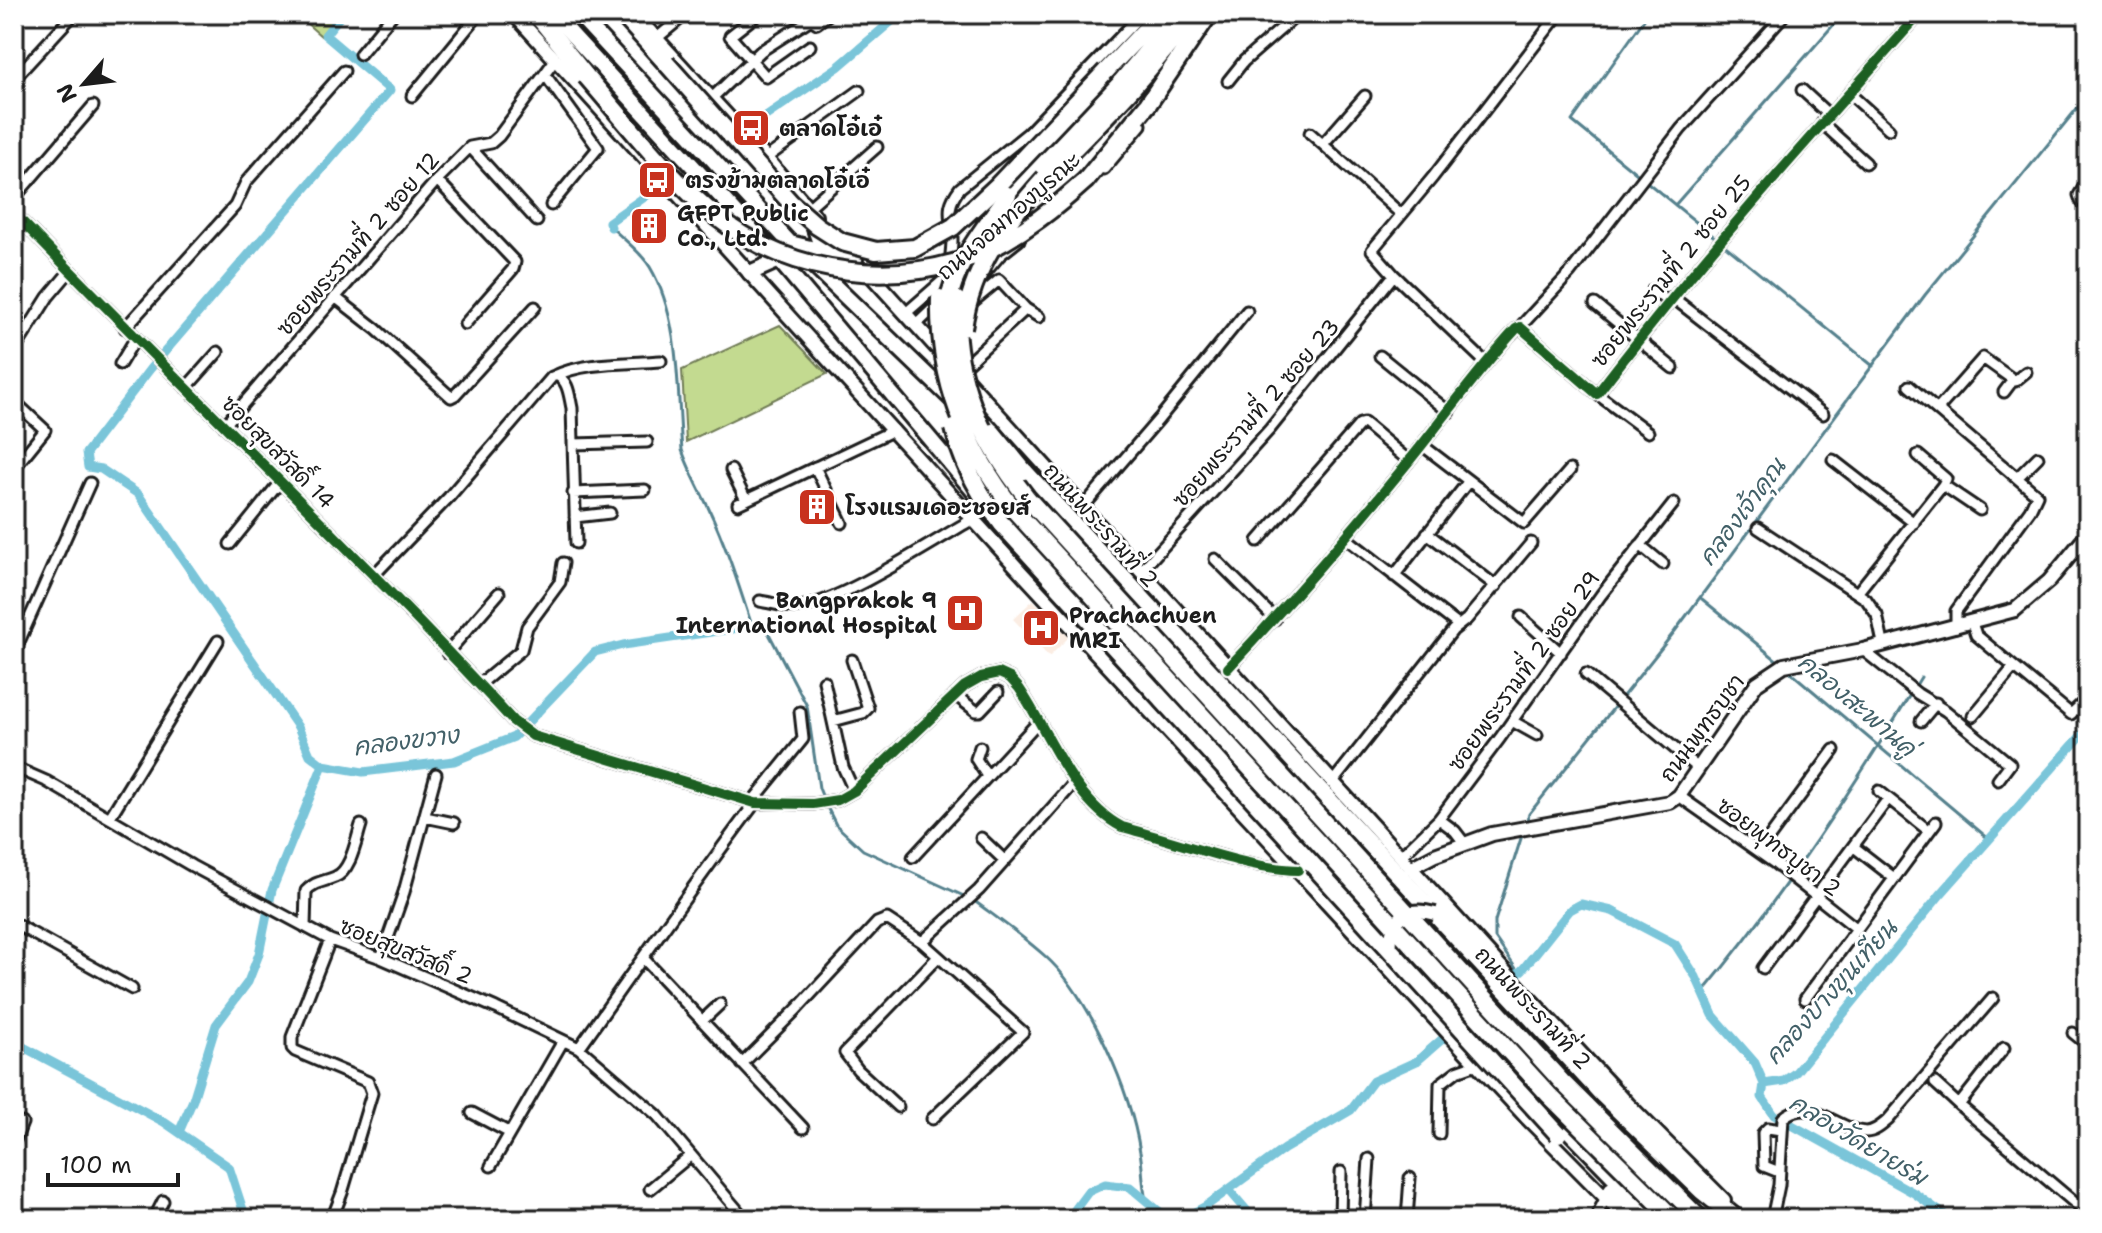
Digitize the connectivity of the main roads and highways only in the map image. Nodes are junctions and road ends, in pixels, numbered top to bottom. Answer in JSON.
{"nodes":[{"id":1,"x":514,"y":14,"type":"edge"},
{"id":2,"x":536,"y":14,"type":"edge"},
{"id":3,"x":553,"y":14,"type":"edge"},
{"id":4,"x":578,"y":14,"type":"edge"},
{"id":5,"x":622,"y":14,"type":"edge"},
{"id":6,"x":634,"y":14,"type":"edge"},
{"id":7,"x":1160,"y":14,"type":"edge"},
{"id":8,"x":1178,"y":14,"type":"edge"},
{"id":9,"x":1192,"y":14,"type":"edge"},
{"id":10,"x":1207,"y":14,"type":"edge"},
{"id":11,"x":808,"y":208,"type":"junction"},
{"id":12,"x":790,"y":243,"type":"junction"},
{"id":13,"x":822,"y":251,"type":"junction"},
{"id":14,"x":855,"y":259,"type":"junction"},
{"id":15,"x":779,"y":260,"type":"junction"},
{"id":16,"x":750,"y":273,"type":"junction"},
{"id":17,"x":837,"y":289,"type":"junction"},
{"id":18,"x":954,"y":365,"type":"junction"},
{"id":19,"x":2088,"y":534,"type":"edge"},
{"id":20,"x":1373,"y":867,"type":"junction"},
{"id":21,"x":1410,"y":868,"type":"junction"},
{"id":22,"x":1343,"y":887,"type":"junction"},
{"id":23,"x":1435,"y":914,"type":"junction"},
{"id":24,"x":1391,"y":952,"type":"junction"},
{"id":25,"x":1702,"y":1191,"type":"junction"},
{"id":26,"x":1627,"y":1219,"type":"edge"},
{"id":27,"x":1643,"y":1219,"type":"edge"},
{"id":28,"x":1661,"y":1219,"type":"edge"},
{"id":29,"x":1674,"y":1219,"type":"edge"},
{"id":30,"x":1700,"y":1219,"type":"edge"},
{"id":31,"x":1708,"y":1219,"type":"edge"},
{"id":32,"x":1723,"y":1219,"type":"edge"},
{"id":33,"x":1737,"y":1219,"type":"edge"},
{"id":34,"x":1743,"y":1219,"type":"edge"}],
"edges":[{"from":1,"to":16,"type":"main road"},
{"from":2,"to":10,"type":"highway","bridge":true},
{"from":3,"to":15,"type":"main road"},
{"from":4,"to":12,"type":"main road","name":"ถนนพระรามที่ 2"},
{"from":5,"to":7,"type":"highway","bridge":true},
{"from":6,"to":11,"type":"main road","name":"ถนนพระรามที่ 2"},
{"from":8,"to":22,"type":"highway","bridge":true},
{"from":9,"to":20,"type":"highway","bridge":true},
{"from":11,"to":13,"type":"main road"},
{"from":11,"to":14,"type":"main road","name":"ถนนพระรามที่ 2"},
{"from":12,"to":13,"type":"main road"},
{"from":12,"to":17,"type":"main road","name":"ถนนพระรามที่ 2"},
{"from":13,"to":14,"type":"main road"},
{"from":13,"to":17,"type":"main road"},
{"from":14,"to":18,"type":"main road","name":"ถนนพระรามที่ 2"},
{"from":15,"to":16,"type":"main road"},
{"from":15,"to":22,"type":"main road"},
{"from":16,"to":26,"type":"main road"},
{"from":17,"to":20,"type":"main road","name":"ถนนพระรามที่ 2"},
{"from":18,"to":18,"type":"highway","bridge":true},
{"from":18,"to":21,"type":"main road","name":"ถนนพระรามที่ 2"},
{"from":18,"to":23,"type":"highway","bridge":true},
{"from":18,"to":24,"type":"highway","bridge":true},
{"from":18,"to":29,"type":"highway","bridge":true},
{"from":18,"to":30,"type":"highway","bridge":true},
{"from":19,"to":21,"type":"main road","name":"ถนนพุทธบูชา"},
{"from":20,"to":31,"type":"highway","name":"ถนนพระรามที่ 2"},
{"from":21,"to":34,"type":"main road","name":"ถนนพระรามที่ 2"},
{"from":22,"to":28,"type":"highway"},
{"from":23,"to":24,"type":"main road","bridge":true},
{"from":23,"to":25,"type":"highway"},
{"from":24,"to":27,"type":"highway","bridge":true},
{"from":25,"to":32,"type":"highway"},
{"from":25,"to":33,"type":"highway"}]}
